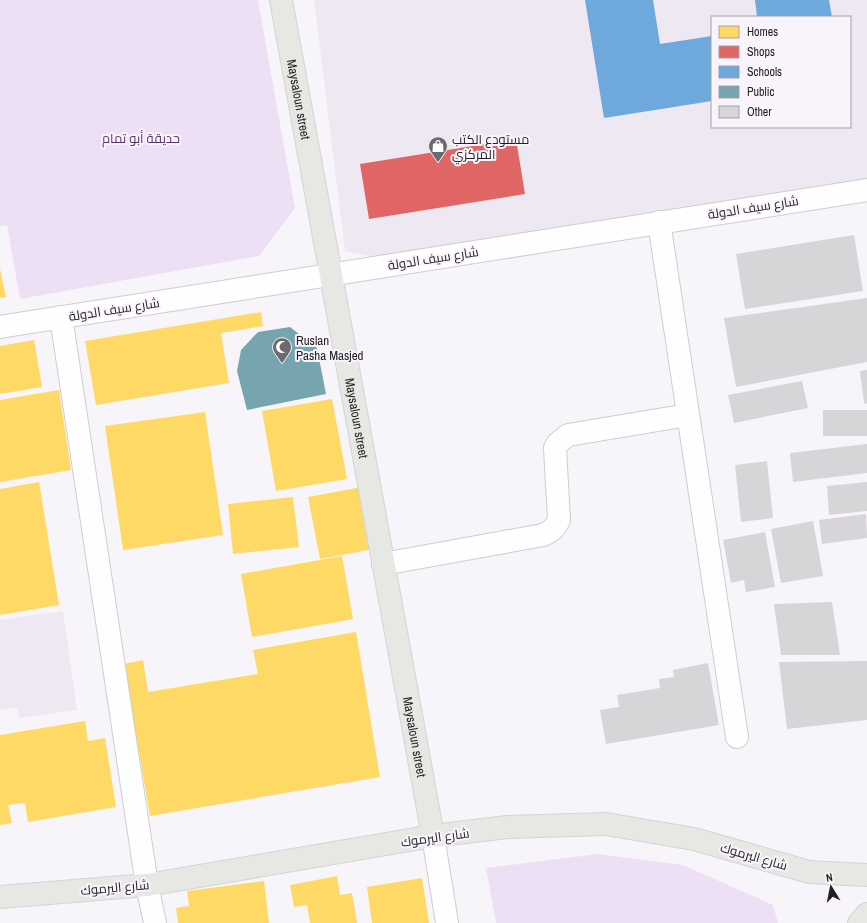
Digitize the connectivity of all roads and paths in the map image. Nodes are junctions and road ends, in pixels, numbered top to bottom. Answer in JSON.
{"nodes":[{"id":1,"x":281,"y":0,"type":"edge"},
{"id":2,"x":867,"y":190,"type":"edge"},
{"id":3,"x":659,"y":222,"type":"junction"},
{"id":4,"x":331,"y":274,"type":"junction"},
{"id":5,"x":61,"y":317,"type":"junction"},
{"id":6,"x":0,"y":327,"type":"edge"},
{"id":7,"x":688,"y":415,"type":"junction"},
{"id":8,"x":383,"y":564,"type":"junction"},
{"id":9,"x":737,"y":737,"type":"dead end"},
{"id":10,"x":433,"y":836,"type":"junction"},
{"id":11,"x":867,"y":875,"type":"edge"},
{"id":12,"x":147,"y":885,"type":"junction"},
{"id":13,"x":0,"y":897,"type":"edge"},
{"id":14,"x":867,"y":914,"type":"edge"},
{"id":15,"x":155,"y":923,"type":"edge"},
{"id":16,"x":448,"y":923,"type":"edge"},
{"id":17,"x":859,"y":923,"type":"edge"}],
"edges":[{"from":1,"to":4,"type":"main road","name":"Maysaloun street"},
{"from":2,"to":3,"type":"street","name":"شارع سيف الدولة"},
{"from":3,"to":4,"type":"street","name":"شارع سيف الدولة"},
{"from":3,"to":7,"type":"street"},
{"from":4,"to":5,"type":"street","name":"شارع سيف الدولة"},
{"from":4,"to":8,"type":"main road","name":"Maysaloun street"},
{"from":5,"to":6,"type":"street","name":"شارع سيف الدولة"},
{"from":5,"to":12,"type":"street"},
{"from":7,"to":8,"type":"street"},
{"from":7,"to":9,"type":"street"},
{"from":8,"to":10,"type":"main road","name":"Maysaloun street"},
{"from":10,"to":11,"type":"main road","name":"شارع اليرموك"},
{"from":10,"to":12,"type":"main road","name":"شارع اليرموك"},
{"from":10,"to":16,"type":"street"},
{"from":12,"to":13,"type":"main road","name":"شارع اليرموك"},
{"from":12,"to":15,"type":"street"},
{"from":14,"to":17,"type":"main road"}]}
